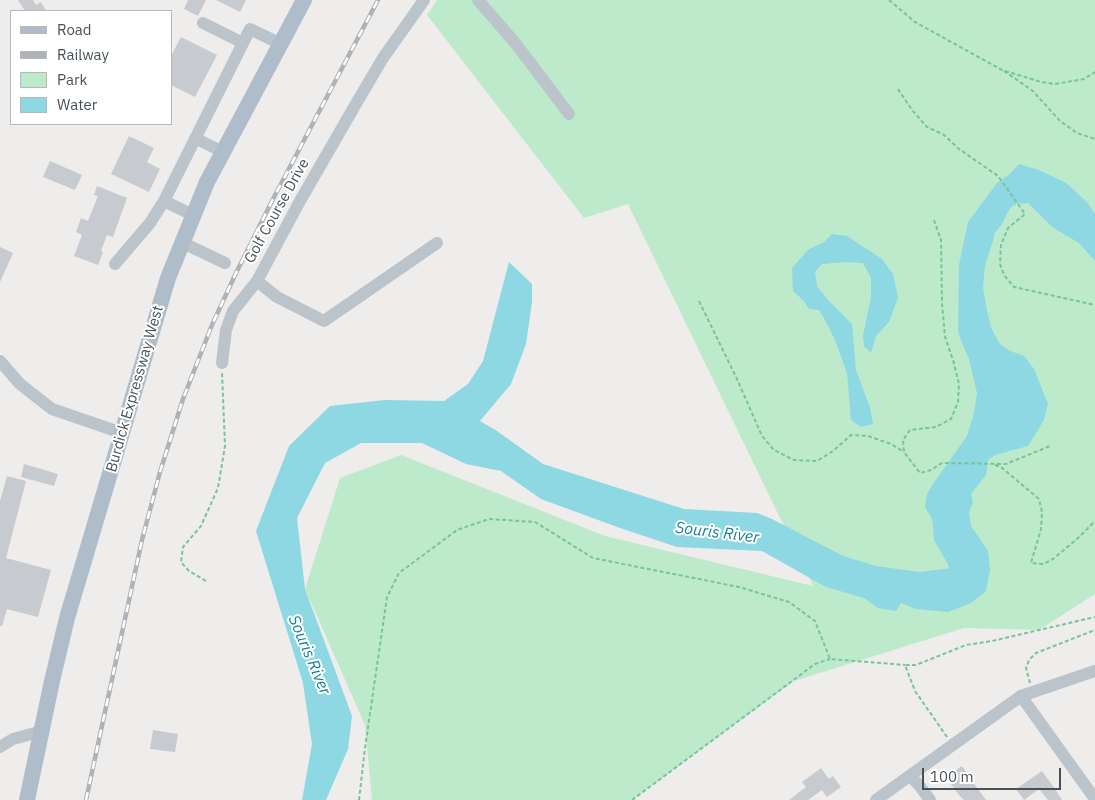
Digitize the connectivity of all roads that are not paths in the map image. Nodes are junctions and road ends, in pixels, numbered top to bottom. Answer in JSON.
{"nodes":[{"id":1,"x":304,"y":0,"type":"edge"},
{"id":2,"x":424,"y":0,"type":"edge"},
{"id":3,"x":478,"y":0,"type":"edge"},
{"id":4,"x":203,"y":23,"type":"dead end"},
{"id":5,"x":243,"y":43,"type":"junction"},
{"id":6,"x":281,"y":44,"type":"junction"},
{"id":7,"x":569,"y":114,"type":"dead end"},
{"id":8,"x":195,"y":138,"type":"junction"},
{"id":9,"x":223,"y":152,"type":"junction"},
{"id":10,"x":164,"y":200,"type":"junction"},
{"id":11,"x":193,"y":215,"type":"junction"},
{"id":12,"x":181,"y":242,"type":"junction"},
{"id":13,"x":437,"y":243,"type":"dead end"},
{"id":14,"x":225,"y":263,"type":"dead end"},
{"id":15,"x":115,"y":264,"type":"dead end"},
{"id":16,"x":257,"y":281,"type":"junction"},
{"id":17,"x":0,"y":361,"type":"edge"},
{"id":18,"x":222,"y":363,"type":"road end"},
{"id":19,"x":122,"y":433,"type":"junction"},
{"id":20,"x":1095,"y":671,"type":"edge"},
{"id":21,"x":1021,"y":696,"type":"junction"},
{"id":22,"x":42,"y":731,"type":"junction"},
{"id":23,"x":0,"y":748,"type":"edge"},
{"id":24,"x":910,"y":776,"type":"junction"},
{"id":25,"x":1095,"y":799,"type":"edge"},
{"id":26,"x":28,"y":800,"type":"edge"},
{"id":27,"x":876,"y":800,"type":"edge"},
{"id":28,"x":930,"y":800,"type":"edge"}],
"edges":[{"from":1,"to":6,"type":"main road","name":"Burdick Expressway West"},
{"from":2,"to":16,"type":"street","name":"Golf Course Drive"},
{"from":3,"to":7,"type":"street"},
{"from":4,"to":5,"type":"street"},
{"from":5,"to":6,"type":"street"},
{"from":5,"to":8,"type":"street"},
{"from":6,"to":9,"type":"main road","name":"Burdick Expressway West"},
{"from":8,"to":9,"type":"street"},
{"from":8,"to":10,"type":"street"},
{"from":9,"to":11,"type":"main road","name":"Burdick Expressway West"},
{"from":10,"to":11,"type":"street"},
{"from":10,"to":15,"type":"street"},
{"from":11,"to":12,"type":"main road","name":"Burdick Expressway West"},
{"from":12,"to":14,"type":"street"},
{"from":12,"to":19,"type":"main road","name":"Burdick Expressway West"},
{"from":13,"to":16,"type":"street","name":"Golf Course Drive"},
{"from":16,"to":18,"type":"street"},
{"from":17,"to":19,"type":"street"},
{"from":19,"to":22,"type":"main road","name":"Burdick Expressway West"},
{"from":20,"to":21,"type":"street"},
{"from":21,"to":24,"type":"street"},
{"from":21,"to":25,"type":"street"},
{"from":22,"to":23,"type":"street"},
{"from":22,"to":26,"type":"main road","name":"Burdick Expressway West"},
{"from":24,"to":27,"type":"street"},
{"from":24,"to":28,"type":"street"}]}
